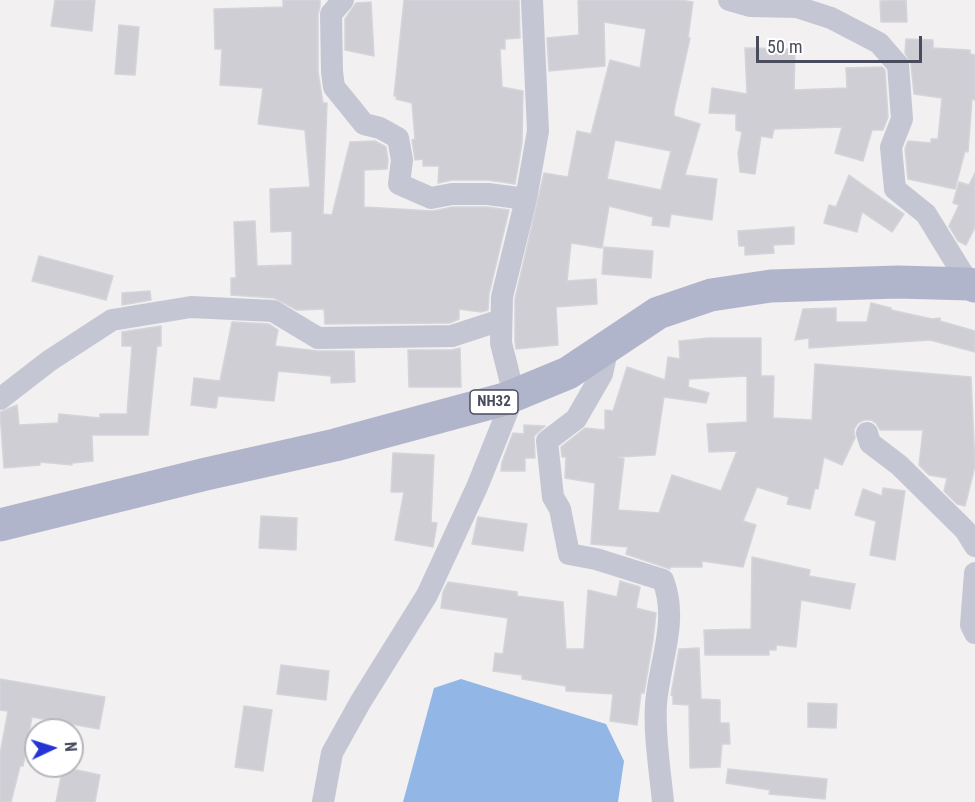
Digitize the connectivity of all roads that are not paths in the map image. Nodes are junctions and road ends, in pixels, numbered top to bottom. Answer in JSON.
{"nodes":[{"id":1,"x":343,"y":0,"type":"edge"},
{"id":2,"x":532,"y":0,"type":"edge"},
{"id":3,"x":729,"y":0,"type":"edge"},
{"id":4,"x":775,"y":3,"type":"edge"},
{"id":5,"x":526,"y":199,"type":"junction"},
{"id":6,"x":972,"y":285,"type":"edge"},
{"id":7,"x":501,"y":320,"type":"junction"},
{"id":8,"x":608,"y":346,"type":"junction"},
{"id":9,"x":514,"y":395,"type":"junction"},
{"id":10,"x":0,"y":399,"type":"edge"},
{"id":11,"x":867,"y":433,"type":"dead end"},
{"id":12,"x":0,"y":525,"type":"edge"},
{"id":13,"x":975,"y":546,"type":"edge"},
{"id":14,"x":975,"y":573,"type":"edge"},
{"id":15,"x":975,"y":633,"type":"edge"},
{"id":16,"x":322,"y":802,"type":"edge"},
{"id":17,"x":663,"y":802,"type":"edge"}],
"edges":[{"from":1,"to":5,"type":"street"},
{"from":2,"to":5,"type":"street"},
{"from":3,"to":4,"type":"street"},
{"from":4,"to":6,"type":"street"},
{"from":5,"to":7,"type":"street"},
{"from":6,"to":8,"type":"main road","number":"NH32"},
{"from":7,"to":9,"type":"street"},
{"from":7,"to":10,"type":"street"},
{"from":8,"to":9,"type":"main road","number":"NH32"},
{"from":8,"to":17,"type":"street"},
{"from":9,"to":12,"type":"main road","number":"NH32"},
{"from":9,"to":16,"type":"street"},
{"from":11,"to":13,"type":"street"},
{"from":14,"to":15,"type":"street"}]}
